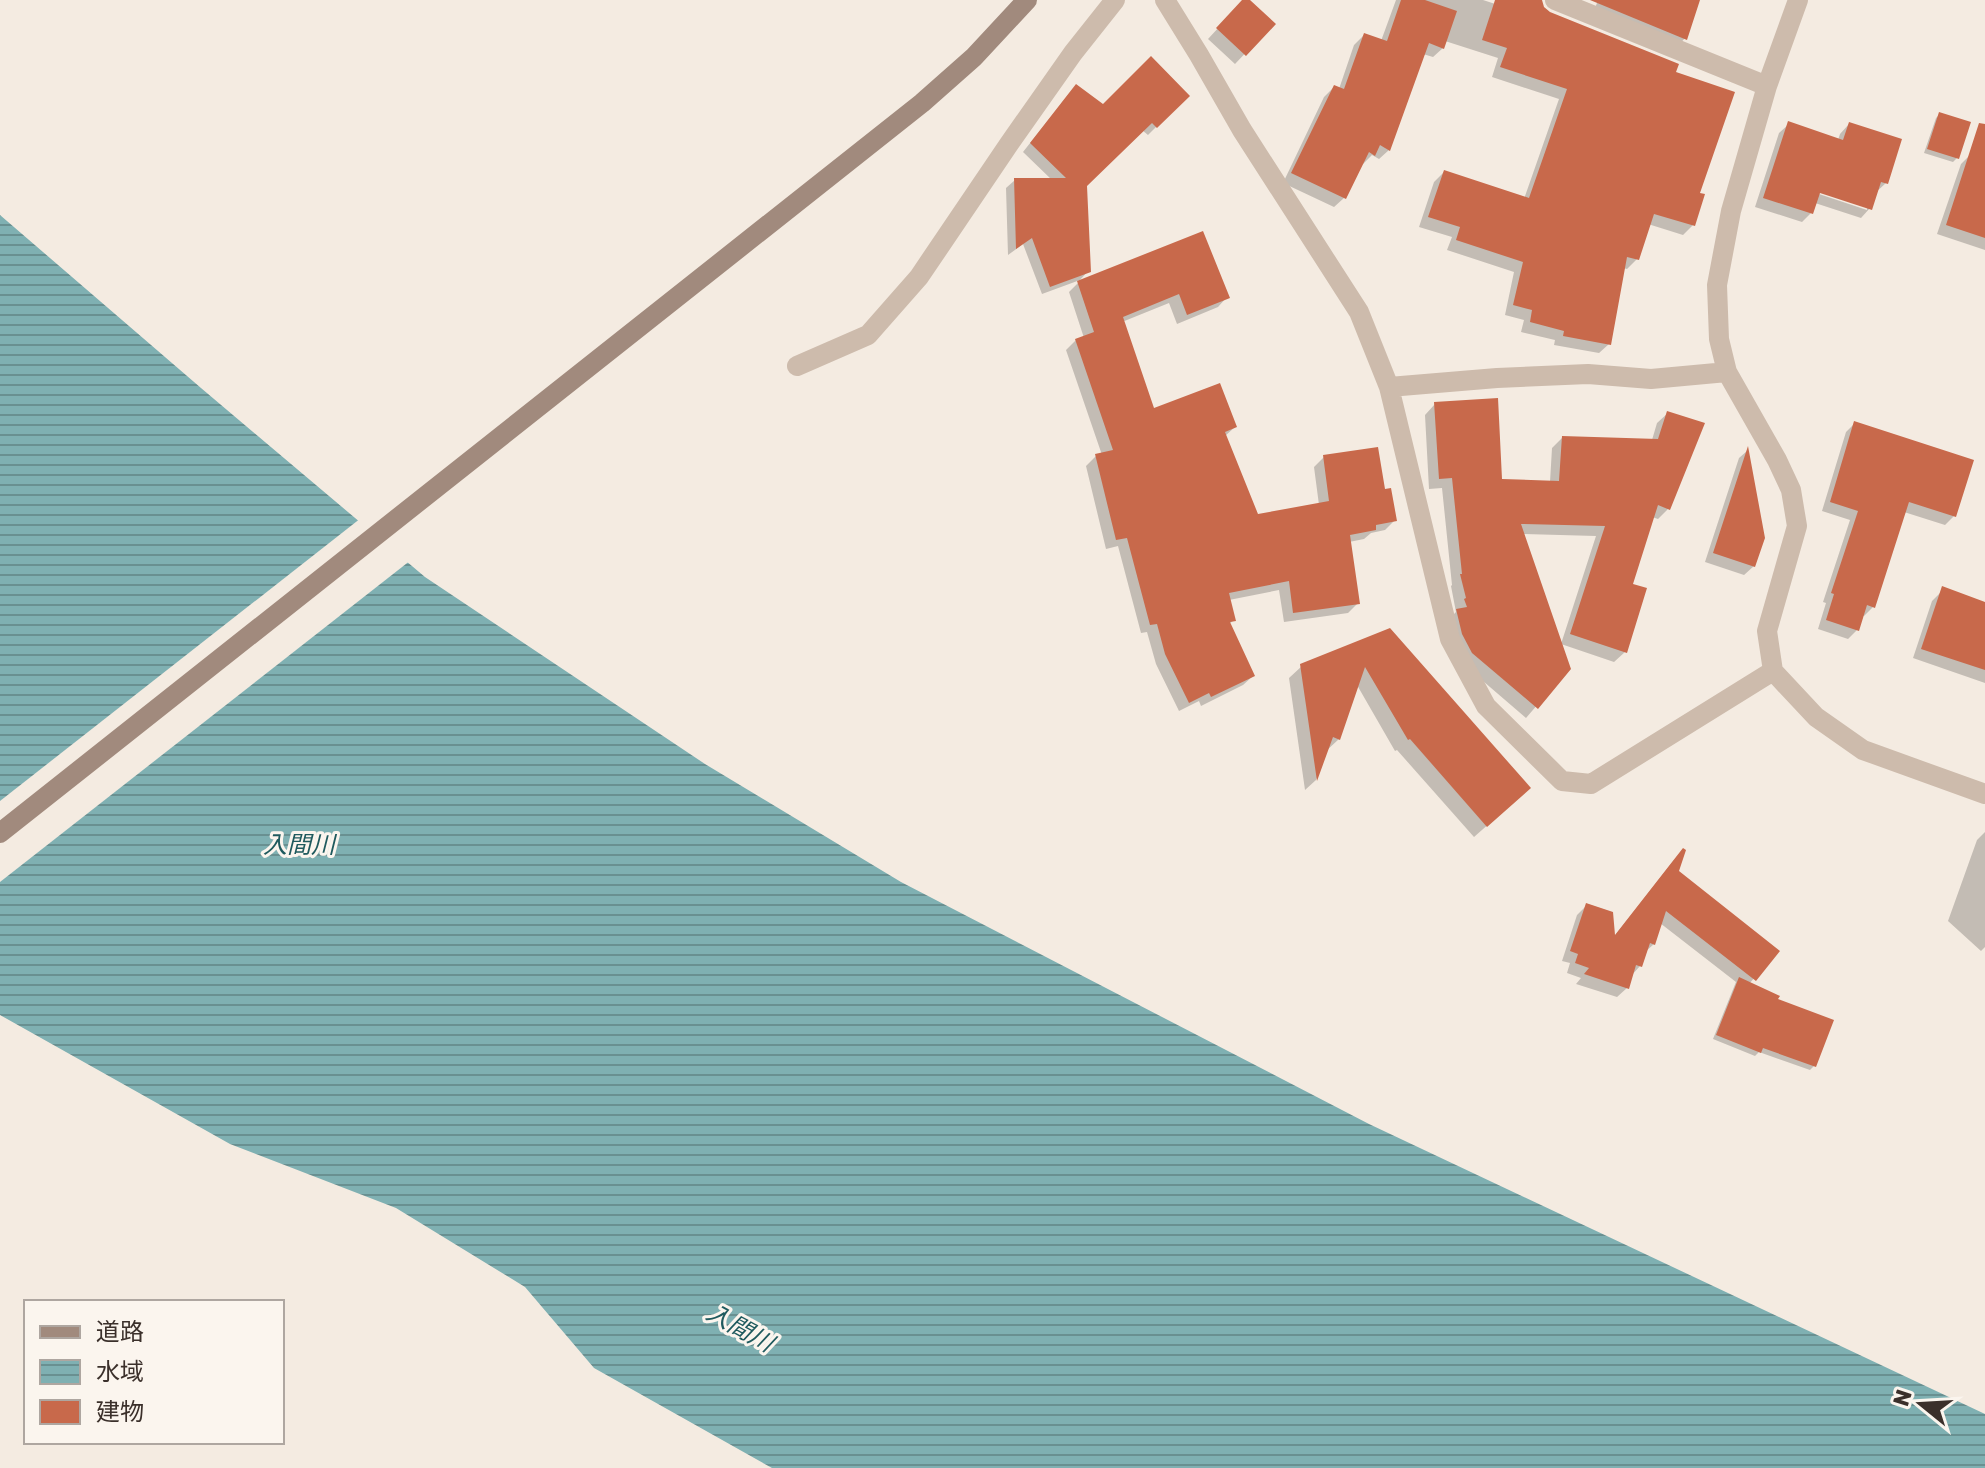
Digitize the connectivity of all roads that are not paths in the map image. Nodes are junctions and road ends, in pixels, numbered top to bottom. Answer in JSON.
{"nodes":[{"id":1,"x":1027,"y":0,"type":"edge"},
{"id":2,"x":1115,"y":0,"type":"edge"},
{"id":3,"x":1165,"y":0,"type":"edge"},
{"id":4,"x":1555,"y":0,"type":"edge"},
{"id":5,"x":1798,"y":0,"type":"edge"},
{"id":6,"x":1767,"y":86,"type":"junction"},
{"id":7,"x":797,"y":366,"type":"dead end"},
{"id":8,"x":1727,"y":372,"type":"junction"},
{"id":9,"x":1389,"y":387,"type":"junction"},
{"id":10,"x":1773,"y":671,"type":"junction"},
{"id":11,"x":1985,"y":794,"type":"edge"},
{"id":12,"x":0,"y":833,"type":"edge"}],
"edges":[{"from":1,"to":12,"type":"street"},
{"from":2,"to":7,"type":"street"},
{"from":3,"to":9,"type":"street"},
{"from":4,"to":6,"type":"street"},
{"from":5,"to":6,"type":"street"},
{"from":6,"to":8,"type":"street"},
{"from":8,"to":9,"type":"street"},
{"from":8,"to":10,"type":"street"},
{"from":9,"to":10,"type":"street"},
{"from":10,"to":11,"type":"street"}]}
